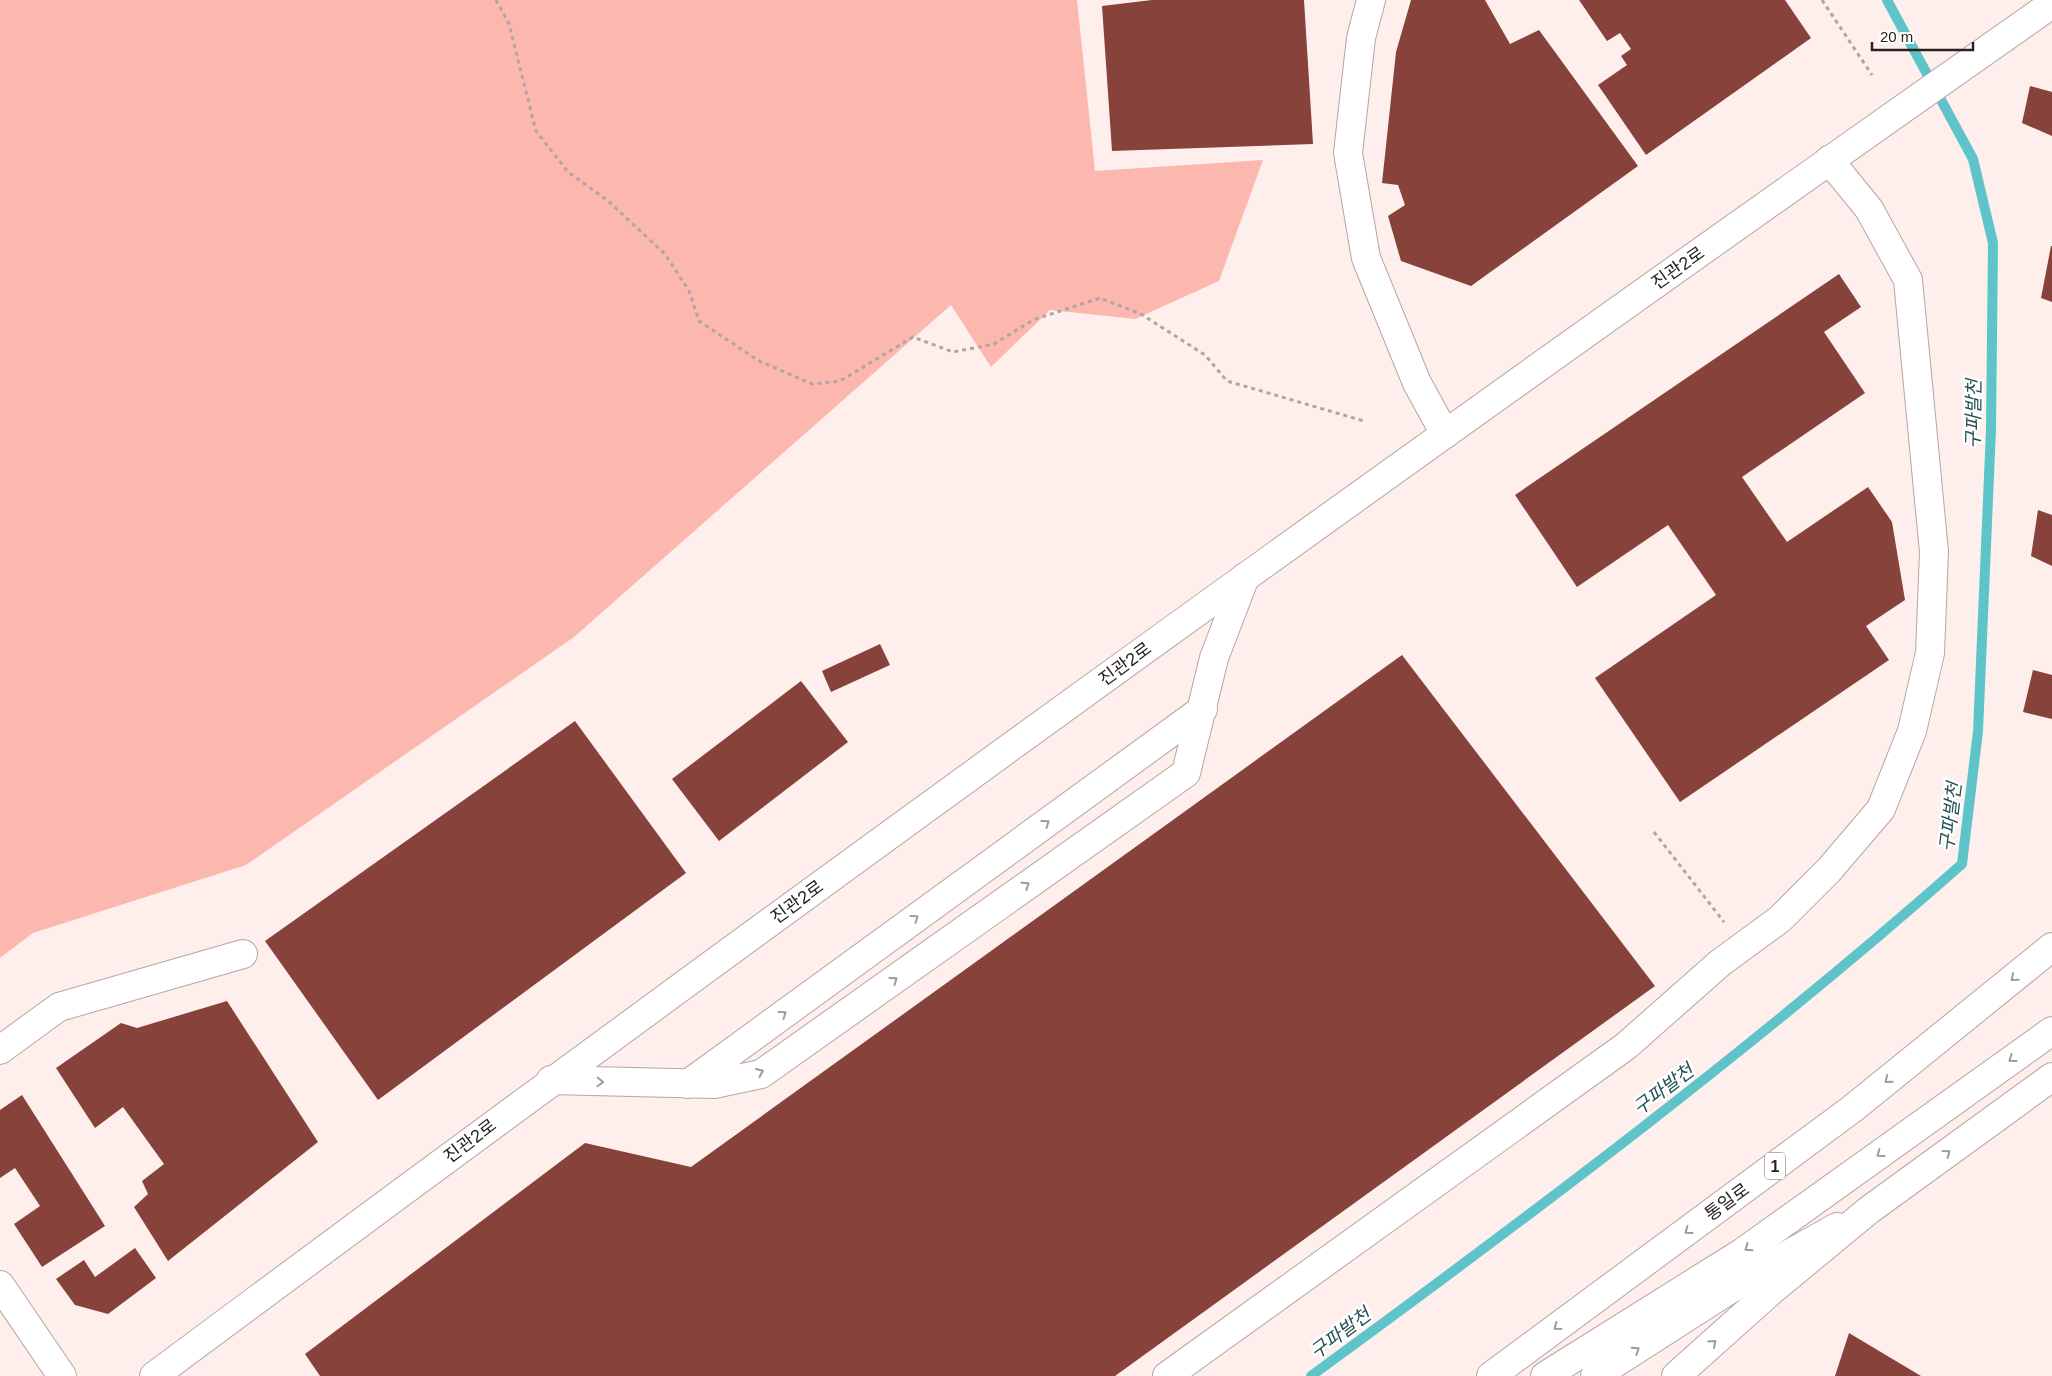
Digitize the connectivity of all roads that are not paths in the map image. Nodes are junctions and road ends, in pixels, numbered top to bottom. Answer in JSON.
{"nodes":[{"id":1,"x":1371,"y":0,"type":"edge"},
{"id":2,"x":2052,"y":4,"type":"edge"},
{"id":3,"x":1828,"y":160,"type":"junction"},
{"id":4,"x":1445,"y":434,"type":"junction"},
{"id":5,"x":1245,"y":577,"type":"junction"},
{"id":6,"x":1203,"y":709,"type":"junction"},
{"id":7,"x":2052,"y":947,"type":"edge"},
{"id":8,"x":243,"y":954,"type":"dead end"},
{"id":9,"x":2052,"y":1031,"type":"edge"},
{"id":10,"x":0,"y":1050,"type":"edge"},
{"id":11,"x":2052,"y":1077,"type":"edge"},
{"id":12,"x":551,"y":1080,"type":"junction"},
{"id":13,"x":688,"y":1084,"type":"junction"},
{"id":14,"x":1869,"y":1210,"type":"junction"},
{"id":15,"x":0,"y":1285,"type":"edge"},
{"id":16,"x":62,"y":1376,"type":"edge"},
{"id":17,"x":154,"y":1376,"type":"edge"},
{"id":18,"x":1167,"y":1376,"type":"edge"},
{"id":19,"x":1491,"y":1376,"type":"edge"},
{"id":20,"x":1545,"y":1376,"type":"edge"},
{"id":21,"x":1596,"y":1376,"type":"edge"},
{"id":22,"x":1676,"y":1376,"type":"edge"}],
"edges":[{"from":1,"to":4,"type":"street"},
{"from":2,"to":3,"type":"street","name":"진관2로"},
{"from":3,"to":4,"type":"street","name":"진관2로"},
{"from":3,"to":18,"type":"street"},
{"from":4,"to":5,"type":"street","name":"진관2로"},
{"from":5,"to":6,"type":"street"},
{"from":5,"to":12,"type":"street","name":"진관2로"},
{"from":13,"to":6,"type":"street","one_way":true},
{"from":13,"to":6,"type":"street","one_way":true},
{"from":7,"to":19,"type":"street","name":"통일로","number":"1","one_way":true},
{"from":8,"to":10,"type":"street"},
{"from":9,"to":20,"type":"street","one_way":true},
{"from":14,"to":11,"type":"street","one_way":true},
{"from":12,"to":13,"type":"street","one_way":true},
{"from":12,"to":17,"type":"street","name":"진관2로"},
{"from":21,"to":14,"type":"street","one_way":true},
{"from":22,"to":14,"type":"street","one_way":true},
{"from":15,"to":16,"type":"street"}]}
